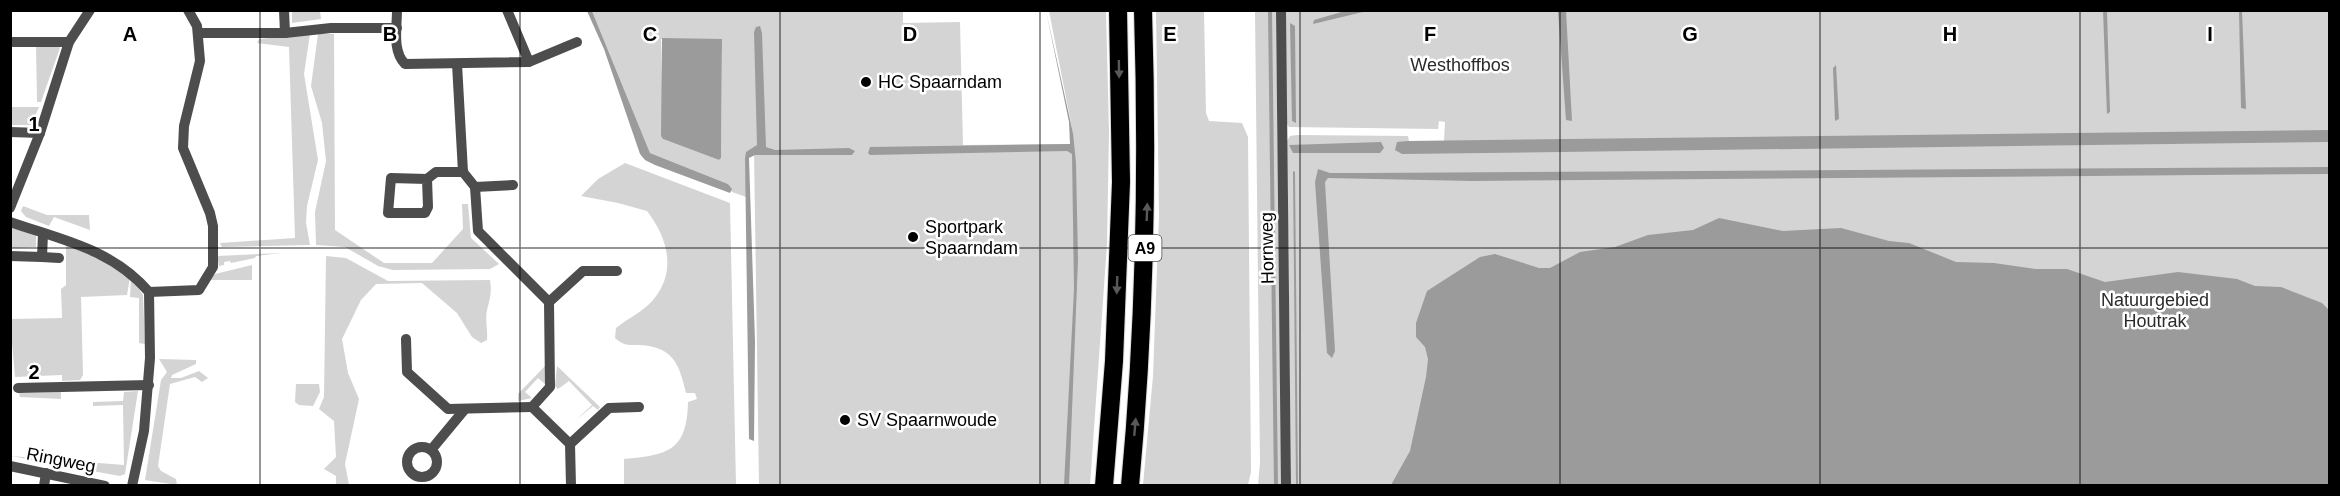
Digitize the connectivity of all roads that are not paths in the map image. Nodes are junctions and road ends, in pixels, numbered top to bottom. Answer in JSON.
{"nodes":[{"id":1,"x":90,"y":10,"type":"edge"},
{"id":2,"x":188,"y":10,"type":"edge"},
{"id":3,"x":284,"y":10,"type":"edge"},
{"id":4,"x":397,"y":10,"type":"edge"},
{"id":5,"x":507,"y":10,"type":"edge"},
{"id":6,"x":1118,"y":10,"type":"edge"},
{"id":7,"x":1143,"y":10,"type":"edge"},
{"id":8,"x":1281,"y":10,"type":"edge"},
{"id":9,"x":397,"y":28,"type":"junction"},
{"id":10,"x":198,"y":33,"type":"junction"},
{"id":11,"x":285,"y":33,"type":"junction"},
{"id":12,"x":10,"y":42,"type":"edge"},
{"id":13,"x":69,"y":42,"type":"junction"},
{"id":14,"x":577,"y":42,"type":"dead end"},
{"id":15,"x":529,"y":62,"type":"junction"},
{"id":16,"x":457,"y":64,"type":"junction"},
{"id":17,"x":10,"y":132,"type":"edge"},
{"id":18,"x":40,"y":133,"type":"junction"},
{"id":19,"x":463,"y":172,"type":"junction"},
{"id":20,"x":427,"y":179,"type":"junction"},
{"id":21,"x":513,"y":185,"type":"dead end"},
{"id":22,"x":475,"y":187,"type":"junction"},
{"id":23,"x":10,"y":208,"type":"edge"},
{"id":24,"x":10,"y":222,"type":"edge"},
{"id":25,"x":43,"y":234,"type":"junction"},
{"id":26,"x":10,"y":256,"type":"edge"},
{"id":27,"x":42,"y":257,"type":"junction"},
{"id":28,"x":59,"y":258,"type":"dead end"},
{"id":29,"x":616,"y":271,"type":"dead end"},
{"id":30,"x":149,"y":292,"type":"junction"},
{"id":31,"x":549,"y":302,"type":"junction"},
{"id":32,"x":406,"y":339,"type":"dead end"},
{"id":33,"x":148,"y":385,"type":"junction"},
{"id":34,"x":18,"y":388,"type":"dead end"},
{"id":35,"x":532,"y":407,"type":"junction"},
{"id":36,"x":639,"y":407,"type":"dead end"},
{"id":37,"x":465,"y":409,"type":"junction"},
{"id":38,"x":570,"y":444,"type":"junction"},
{"id":39,"x":431,"y":450,"type":"dead end"},
{"id":40,"x":10,"y":466,"type":"edge"},
{"id":41,"x":46,"y":473,"type":"junction"},
{"id":42,"x":44,"y":486,"type":"edge"},
{"id":43,"x":105,"y":486,"type":"edge"},
{"id":44,"x":132,"y":486,"type":"edge"},
{"id":45,"x":572,"y":486,"type":"edge"},
{"id":46,"x":1104,"y":486,"type":"edge"},
{"id":47,"x":1130,"y":486,"type":"edge"},
{"id":48,"x":1286,"y":486,"type":"edge"}],
"edges":[{"from":1,"to":13,"type":"street"},
{"from":2,"to":10,"type":"street"},
{"from":3,"to":11,"type":"street"},
{"from":4,"to":9,"type":"street"},
{"from":5,"to":15,"type":"street"},
{"from":6,"to":46,"type":"highway","number":"A9","one_way":true},
{"from":47,"to":7,"type":"highway","number":"A9","one_way":true},
{"from":8,"to":48,"type":"street","name":"Hornweg"},
{"from":9,"to":11,"type":"street"},
{"from":9,"to":16,"type":"street"},
{"from":10,"to":11,"type":"street"},
{"from":10,"to":30,"type":"street"},
{"from":12,"to":13,"type":"street"},
{"from":13,"to":18,"type":"street"},
{"from":14,"to":15,"type":"street"},
{"from":15,"to":16,"type":"street"},
{"from":16,"to":19,"type":"street"},
{"from":17,"to":18,"type":"street"},
{"from":18,"to":23,"type":"street"},
{"from":19,"to":20,"type":"street"},
{"from":19,"to":22,"type":"street"},
{"from":20,"to":20,"type":"street"},
{"from":21,"to":22,"type":"street"},
{"from":22,"to":31,"type":"street"},
{"from":24,"to":25,"type":"street"},
{"from":25,"to":27,"type":"street"},
{"from":25,"to":30,"type":"street"},
{"from":26,"to":27,"type":"street"},
{"from":27,"to":28,"type":"street"},
{"from":29,"to":31,"type":"street"},
{"from":30,"to":33,"type":"street"},
{"from":31,"to":35,"type":"street"},
{"from":32,"to":37,"type":"street"},
{"from":33,"to":34,"type":"street"},
{"from":33,"to":44,"type":"street"},
{"from":35,"to":37,"type":"street"},
{"from":35,"to":38,"type":"street"},
{"from":36,"to":38,"type":"street"},
{"from":37,"to":39,"type":"street"},
{"from":38,"to":45,"type":"street"},
{"from":40,"to":41,"type":"street","name":"Ringweg"},
{"from":41,"to":42,"type":"street"},
{"from":41,"to":43,"type":"street","name":"Ringweg"}]}
